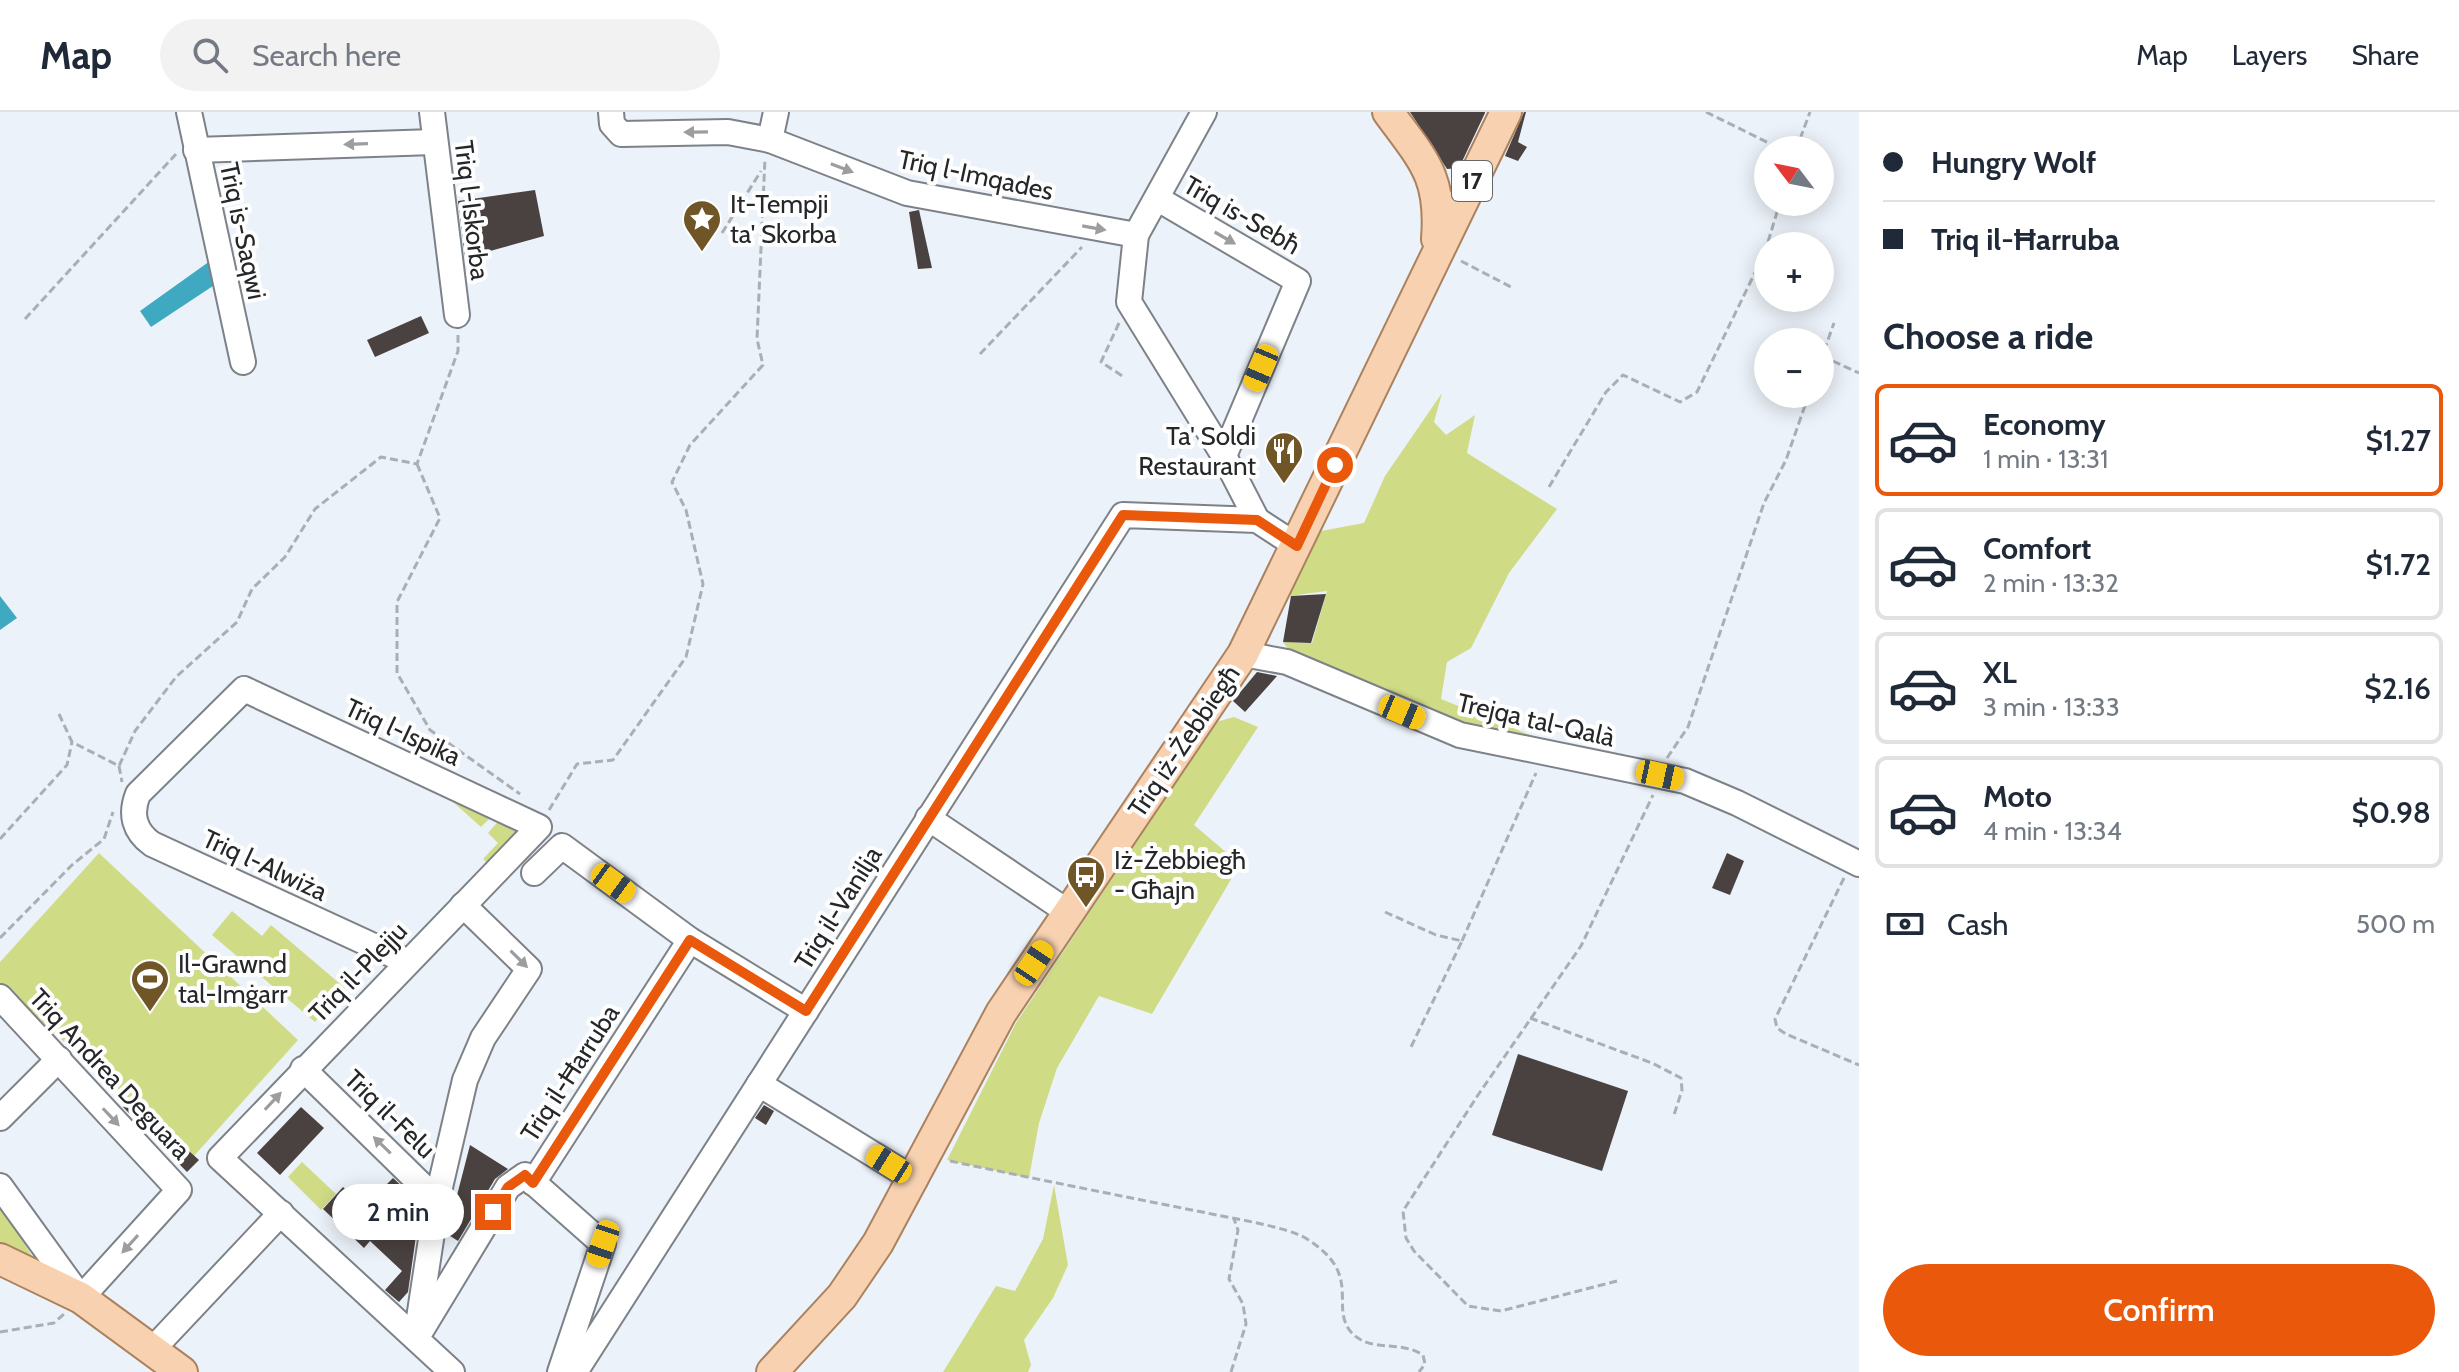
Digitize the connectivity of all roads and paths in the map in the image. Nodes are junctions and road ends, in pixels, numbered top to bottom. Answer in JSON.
{"nodes":[{"id":1,"x":432,"y":112,"type":"edge"},
{"id":2,"x":776,"y":112,"type":"edge"},
{"id":3,"x":1204,"y":112,"type":"edge"},
{"id":4,"x":1388,"y":112,"type":"edge"},
{"id":5,"x":1506,"y":112,"type":"edge"},
{"id":6,"x":1706,"y":112,"type":"edge"},
{"id":7,"x":1810,"y":112,"type":"edge"},
{"id":8,"x":730,"y":122,"type":"edge"},
{"id":9,"x":616,"y":123,"type":"edge"},
{"id":10,"x":193,"y":132,"type":"edge"},
{"id":11,"x":1755,"y":136,"type":"edge"},
{"id":12,"x":1801,"y":136,"type":"edge"},
{"id":13,"x":770,"y":140,"type":"junction"},
{"id":14,"x":434,"y":142,"type":"junction"},
{"id":15,"x":763,"y":168,"type":"junction"},
{"id":16,"x":1431,"y":171,"type":"junction"},
{"id":17,"x":1476,"y":172,"type":"junction"},
{"id":18,"x":1158,"y":199,"type":"junction"},
{"id":19,"x":1776,"y":216,"type":"edge"},
{"id":20,"x":1100,"y":229,"type":"junction"},
{"id":21,"x":722,"y":233,"type":"dead end"},
{"id":22,"x":1136,"y":235,"type":"junction"},
{"id":23,"x":1437,"y":249,"type":"junction"},
{"id":24,"x":1513,"y":288,"type":"dead end"},
{"id":25,"x":1129,"y":302,"type":"junction"},
{"id":26,"x":457,"y":315,"type":"joint"},
{"id":27,"x":25,"y":319,"type":"dead end"},
{"id":28,"x":1834,"y":323,"type":"dead end"},
{"id":29,"x":1832,"y":328,"type":"edge"},
{"id":30,"x":980,"y":354,"type":"dead end"},
{"id":31,"x":243,"y":362,"type":"dead end"},
{"id":32,"x":1834,"y":362,"type":"edge"},
{"id":33,"x":1859,"y":373,"type":"edge"},
{"id":34,"x":1124,"y":377,"type":"dead end"},
{"id":35,"x":1804,"y":408,"type":"edge"},
{"id":36,"x":1224,"y":456,"type":"junction"},
{"id":37,"x":417,"y":464,"type":"junction"},
{"id":38,"x":1549,"y":487,"type":"dead end"},
{"id":39,"x":1257,"y":520,"type":"junction"},
{"id":40,"x":1297,"y":546,"type":"junction"},
{"id":41,"x":1243,"y":654,"type":"junction"},
{"id":42,"x":59,"y":714,"type":"dead end"},
{"id":43,"x":72,"y":742,"type":"junction"},
{"id":44,"x":1545,"y":754,"type":"junction"},
{"id":45,"x":119,"y":766,"type":"junction"},
{"id":46,"x":1660,"y":775,"type":"junction"},
{"id":47,"x":128,"y":794,"type":"junction"},
{"id":48,"x":114,"y":809,"type":"dead end"},
{"id":49,"x":928,"y":818,"type":"junction"},
{"id":50,"x":539,"y":827,"type":"junction"},
{"id":51,"x":0,"y":839,"type":"edge"},
{"id":52,"x":1856,"y":863,"type":"edge"},
{"id":53,"x":534,"y":873,"type":"dead end"},
{"id":54,"x":463,"y":905,"type":"junction"},
{"id":55,"x":1068,"y":912,"type":"junction"},
{"id":56,"x":1385,"y":912,"type":"dead end"},
{"id":57,"x":0,"y":938,"type":"edge"},
{"id":58,"x":690,"y":940,"type":"junction"},
{"id":59,"x":1462,"y":941,"type":"junction"},
{"id":60,"x":406,"y":961,"type":"junction"},
{"id":61,"x":0,"y":997,"type":"edge"},
{"id":62,"x":806,"y":1011,"type":"junction"},
{"id":63,"x":1530,"y":1018,"type":"junction"},
{"id":64,"x":1410,"y":1049,"type":"dead end"},
{"id":65,"x":59,"y":1059,"type":"junction"},
{"id":66,"x":1859,"y":1065,"type":"edge"},
{"id":67,"x":303,"y":1069,"type":"junction"},
{"id":68,"x":759,"y":1084,"type":"junction"},
{"id":69,"x":0,"y":1118,"type":"edge"},
{"id":70,"x":1673,"y":1118,"type":"dead end"},
{"id":71,"x":921,"y":1168,"type":"junction"},
{"id":72,"x":533,"y":1183,"type":"junction"},
{"id":73,"x":0,"y":1186,"type":"edge"},
{"id":74,"x":437,"y":1200,"type":"junction"},
{"id":75,"x":281,"y":1213,"type":"junction"},
{"id":76,"x":1234,"y":1219,"type":"junction"},
{"id":77,"x":0,"y":1259,"type":"edge"},
{"id":78,"x":1617,"y":1281,"type":"dead end"},
{"id":79,"x":81,"y":1298,"type":"junction"},
{"id":80,"x":54,"y":1323,"type":"dead end"},
{"id":81,"x":0,"y":1332,"type":"edge"},
{"id":82,"x":416,"y":1338,"type":"junction"},
{"id":83,"x":152,"y":1350,"type":"junction"},
{"id":84,"x":182,"y":1372,"type":"edge"},
{"id":85,"x":452,"y":1372,"type":"edge"},
{"id":86,"x":560,"y":1372,"type":"edge"},
{"id":87,"x":575,"y":1372,"type":"edge"},
{"id":88,"x":772,"y":1372,"type":"edge"},
{"id":89,"x":1231,"y":1372,"type":"edge"},
{"id":90,"x":1419,"y":1372,"type":"edge"}],
"edges":[{"from":1,"to":14,"type":"street","name":"Triq l-Iskorba"},
{"from":2,"to":13,"type":"street"},
{"from":3,"to":18,"type":"street"},
{"from":4,"to":16,"type":"main road","number":"17"},
{"from":5,"to":17,"type":"main road","name":"Triq iż-Żebbiegħ","number":"17"},
{"from":6,"to":11,"type":"path"},
{"from":7,"to":12,"type":"path"},
{"from":8,"to":9,"type":"street","name":"Triq l-Imqades","one_way":true},
{"from":8,"to":13,"type":"street","name":"Triq l-Imqades"},
{"from":14,"to":10,"type":"street","one_way":true},
{"from":10,"to":27,"type":"path"},
{"from":10,"to":31,"type":"street","name":"Triq is-Saqwi"},
{"from":13,"to":15,"type":"path"},
{"from":13,"to":20,"type":"street","name":"Triq l-Imqades","one_way":true},
{"from":14,"to":26,"type":"street","name":"Triq l-Iskorba"},
{"from":15,"to":21,"type":"path"},
{"from":15,"to":50,"type":"path"},
{"from":16,"to":17,"type":"main road"},
{"from":16,"to":23,"type":"main road","number":"17"},
{"from":17,"to":23,"type":"main road","name":"Triq iż-Żebbiegħ","number":"17"},
{"from":18,"to":22,"type":"street"},
{"from":18,"to":36,"type":"street","name":"Triq is-Sebħ","one_way":true},
{"from":19,"to":38,"type":"path"},
{"from":20,"to":22,"type":"street","name":"Triq l-Imqades"},
{"from":20,"to":30,"type":"path"},
{"from":22,"to":25,"type":"street"},
{"from":23,"to":24,"type":"path"},
{"from":23,"to":40,"type":"main road","name":"Triq iż-Żebbiegħ","number":"17"},
{"from":25,"to":34,"type":"path"},
{"from":25,"to":36,"type":"street"},
{"from":26,"to":37,"type":"path"},
{"from":28,"to":29,"type":"path"},
{"from":32,"to":33,"type":"path"},
{"from":35,"to":46,"type":"path"},
{"from":36,"to":39,"type":"street"},
{"from":37,"to":45,"type":"path"},
{"from":37,"to":50,"type":"path"},
{"from":39,"to":40,"type":"street"},
{"from":39,"to":49,"type":"street","name":"Triq il-Vanilja"},
{"from":40,"to":41,"type":"main road","name":"Triq iż-Żebbiegħ","number":"17"},
{"from":41,"to":44,"type":"street","name":"Trejqa tal-Qalà"},
{"from":41,"to":55,"type":"main road","name":"Triq iż-Żebbiegħ","number":"17"},
{"from":42,"to":43,"type":"path"},
{"from":43,"to":45,"type":"path"},
{"from":43,"to":51,"type":"path"},
{"from":44,"to":46,"type":"street","name":"Trejqa tal-Qalà"},
{"from":44,"to":59,"type":"path"},
{"from":45,"to":47,"type":"path"},
{"from":46,"to":52,"type":"street","name":"Trejqa tal-Qalà"},
{"from":46,"to":63,"type":"path"},
{"from":47,"to":50,"type":"street","name":"Triq l-Ispika"},
{"from":47,"to":60,"type":"street","name":"Triq l-Alwiża"},
{"from":48,"to":57,"type":"path"},
{"from":49,"to":55,"type":"street"},
{"from":49,"to":62,"type":"street","name":"Triq il-Vanilja"},
{"from":50,"to":54,"type":"street","name":"Triq il-Plejju"},
{"from":52,"to":66,"type":"path"},
{"from":53,"to":58,"type":"street"},
{"from":54,"to":60,"type":"street","name":"Triq il-Plejju"},
{"from":54,"to":74,"type":"street","one_way":true},
{"from":55,"to":71,"type":"main road","name":"Triq iż-Żebbiegħ","number":"17"},
{"from":56,"to":59,"type":"path"},
{"from":58,"to":62,"type":"street"},
{"from":58,"to":72,"type":"street","name":"Triq il-Ħarruba"},
{"from":59,"to":64,"type":"path"},
{"from":60,"to":67,"type":"street","name":"Triq il-Plejju"},
{"from":61,"to":65,"type":"street","name":"Triq Andrea Deguara"},
{"from":62,"to":68,"type":"street","name":"Triq il-Vanilja"},
{"from":63,"to":70,"type":"path"},
{"from":63,"to":78,"type":"path"},
{"from":65,"to":69,"type":"street"},
{"from":65,"to":79,"type":"street","name":"Triq Andrea Deguara","one_way":true},
{"from":74,"to":67,"type":"street","name":"Triq il-Felu","one_way":true},
{"from":75,"to":67,"type":"street","name":"Triq il-Plejju","one_way":true},
{"from":68,"to":71,"type":"street"},
{"from":68,"to":87,"type":"street","name":"Triq il-Vanilja"},
{"from":71,"to":76,"type":"path"},
{"from":71,"to":88,"type":"main road","name":"Triq iż-Żebbiegħ","number":"17"},
{"from":72,"to":82,"type":"street","name":"Triq il-Ħarruba"},
{"from":72,"to":86,"type":"street"},
{"from":73,"to":79,"type":"street"},
{"from":74,"to":82,"type":"street"},
{"from":75,"to":82,"type":"street"},
{"from":75,"to":83,"type":"street"},
{"from":76,"to":89,"type":"path"},
{"from":76,"to":90,"type":"path"},
{"from":77,"to":79,"type":"main road"},
{"from":79,"to":83,"type":"main road"},
{"from":80,"to":81,"type":"path"},
{"from":82,"to":85,"type":"street"},
{"from":83,"to":84,"type":"main road"}]}
